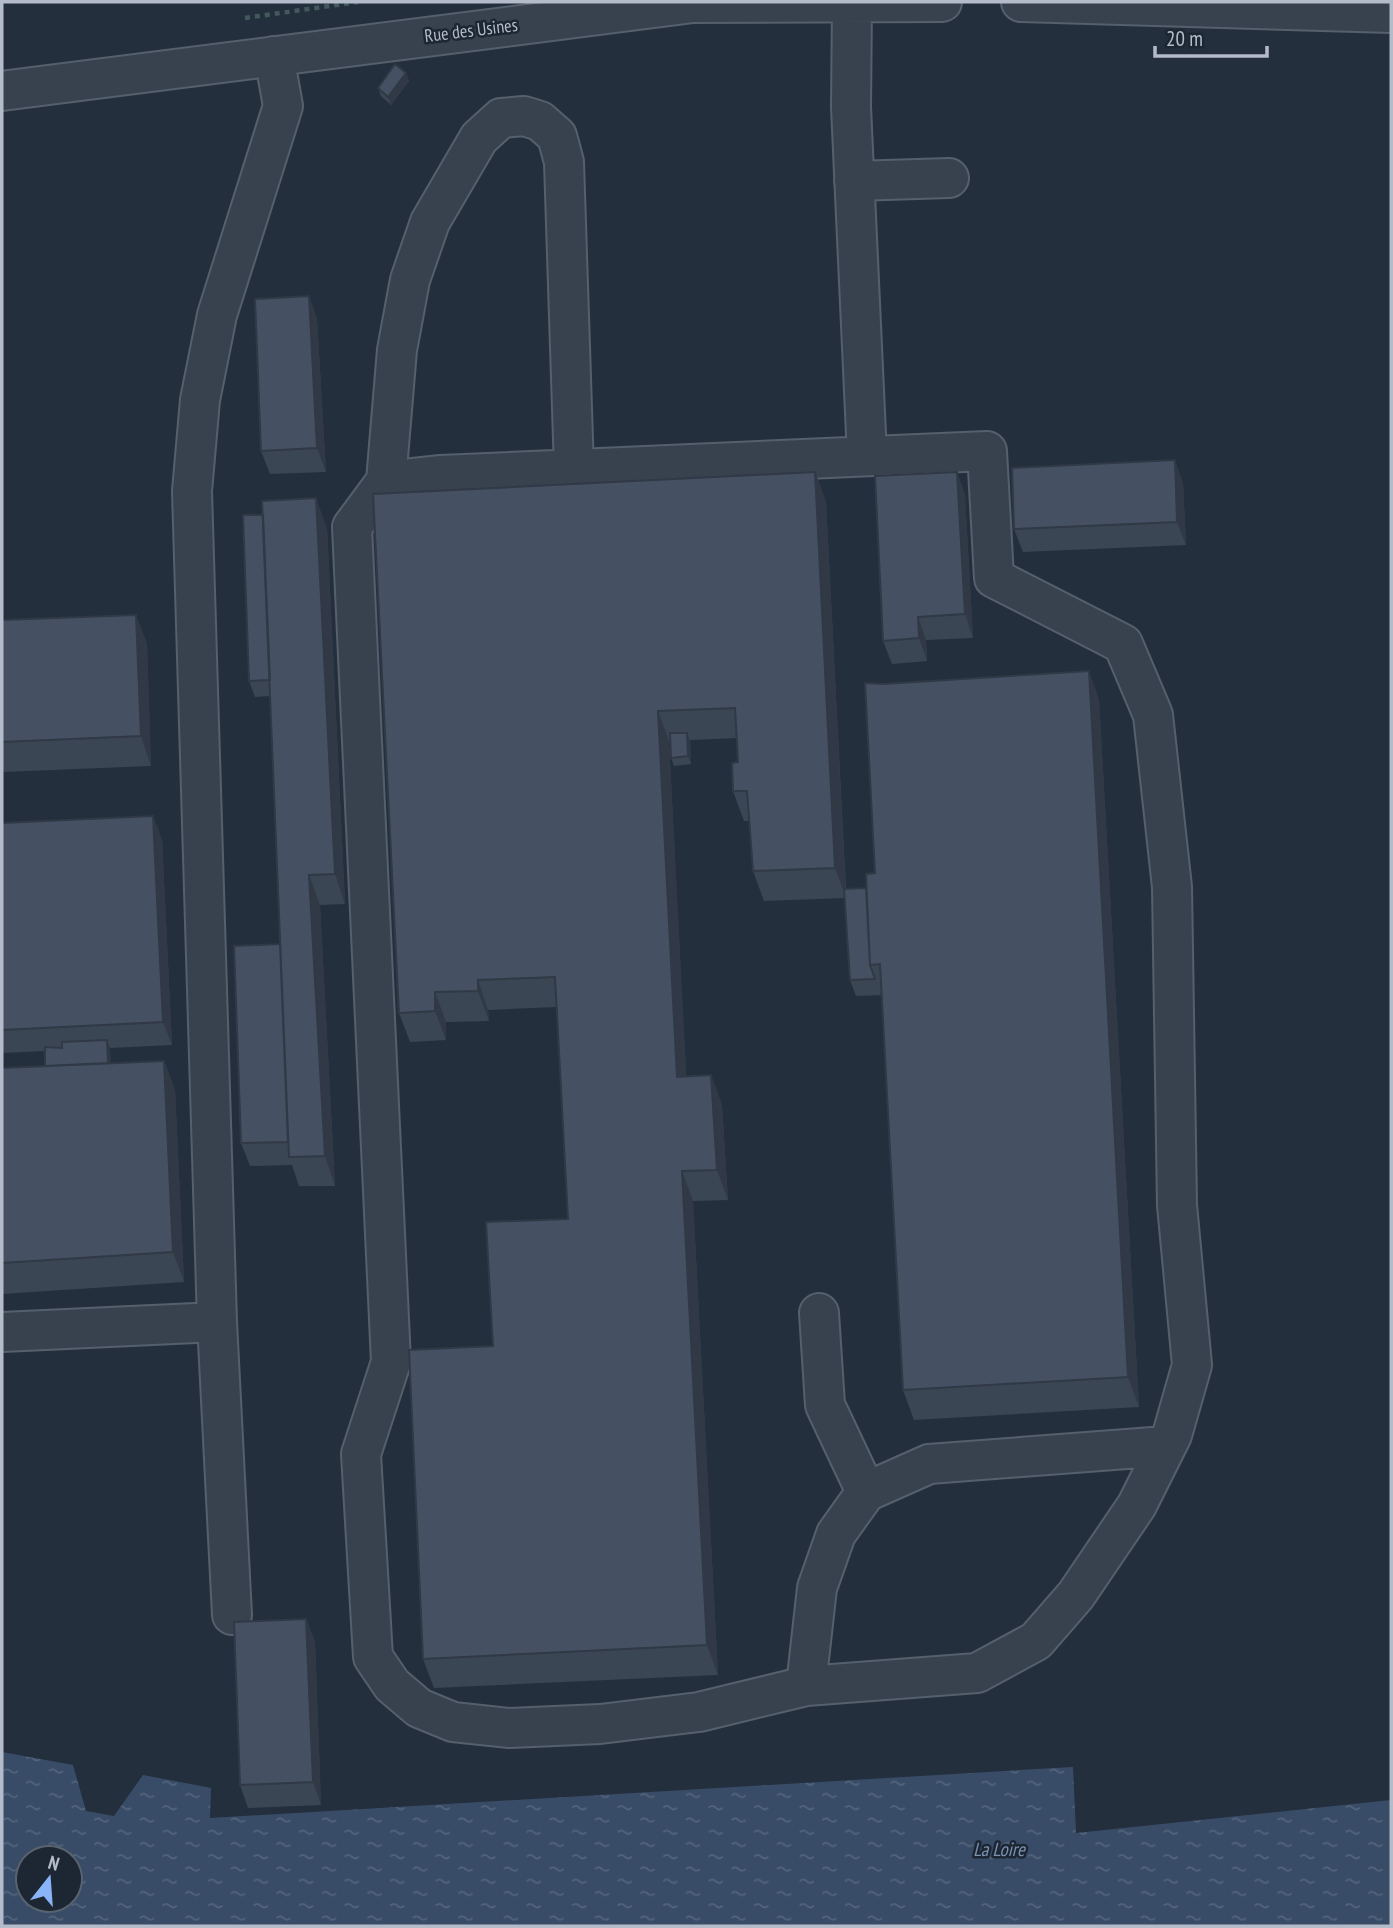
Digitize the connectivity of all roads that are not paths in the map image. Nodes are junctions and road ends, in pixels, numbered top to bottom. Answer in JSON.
{"nodes":[{"id":1,"x":852,"y":2,"type":"edge"},
{"id":2,"x":942,"y":2,"type":"edge"},
{"id":3,"x":1021,"y":2,"type":"edge"},
{"id":4,"x":1391,"y":13,"type":"edge"},
{"id":5,"x":274,"y":56,"type":"junction"},
{"id":6,"x":2,"y":91,"type":"edge"},
{"id":7,"x":949,"y":178,"type":"dead end"},
{"id":8,"x":854,"y":181,"type":"junction"},
{"id":9,"x":867,"y":456,"type":"junction"},
{"id":10,"x":574,"y":470,"type":"junction"},
{"id":11,"x":386,"y":481,"type":"junction"},
{"id":12,"x":820,"y":1313,"type":"dead end"},
{"id":13,"x":217,"y":1322,"type":"junction"},
{"id":14,"x":2,"y":1332,"type":"edge"},
{"id":15,"x":1166,"y":1446,"type":"junction"},
{"id":16,"x":866,"y":1492,"type":"junction"},
{"id":17,"x":232,"y":1615,"type":"dead end"},
{"id":18,"x":806,"y":1686,"type":"junction"}],
"edges":[{"from":1,"to":2,"type":"street","name":"Rue des Usines"},
{"from":1,"to":5,"type":"street","name":"Rue des Usines"},
{"from":1,"to":8,"type":"street"},
{"from":3,"to":4,"type":"street"},
{"from":5,"to":6,"type":"street","name":"Rue des Usines"},
{"from":5,"to":13,"type":"street"},
{"from":7,"to":8,"type":"street"},
{"from":8,"to":9,"type":"street"},
{"from":9,"to":10,"type":"street"},
{"from":9,"to":15,"type":"street"},
{"from":10,"to":11,"type":"street"},
{"from":10,"to":11,"type":"street"},
{"from":11,"to":18,"type":"street"},
{"from":12,"to":16,"type":"street"},
{"from":13,"to":14,"type":"street"},
{"from":13,"to":17,"type":"street"},
{"from":15,"to":16,"type":"street"},
{"from":15,"to":18,"type":"street"},
{"from":16,"to":18,"type":"street"}]}
